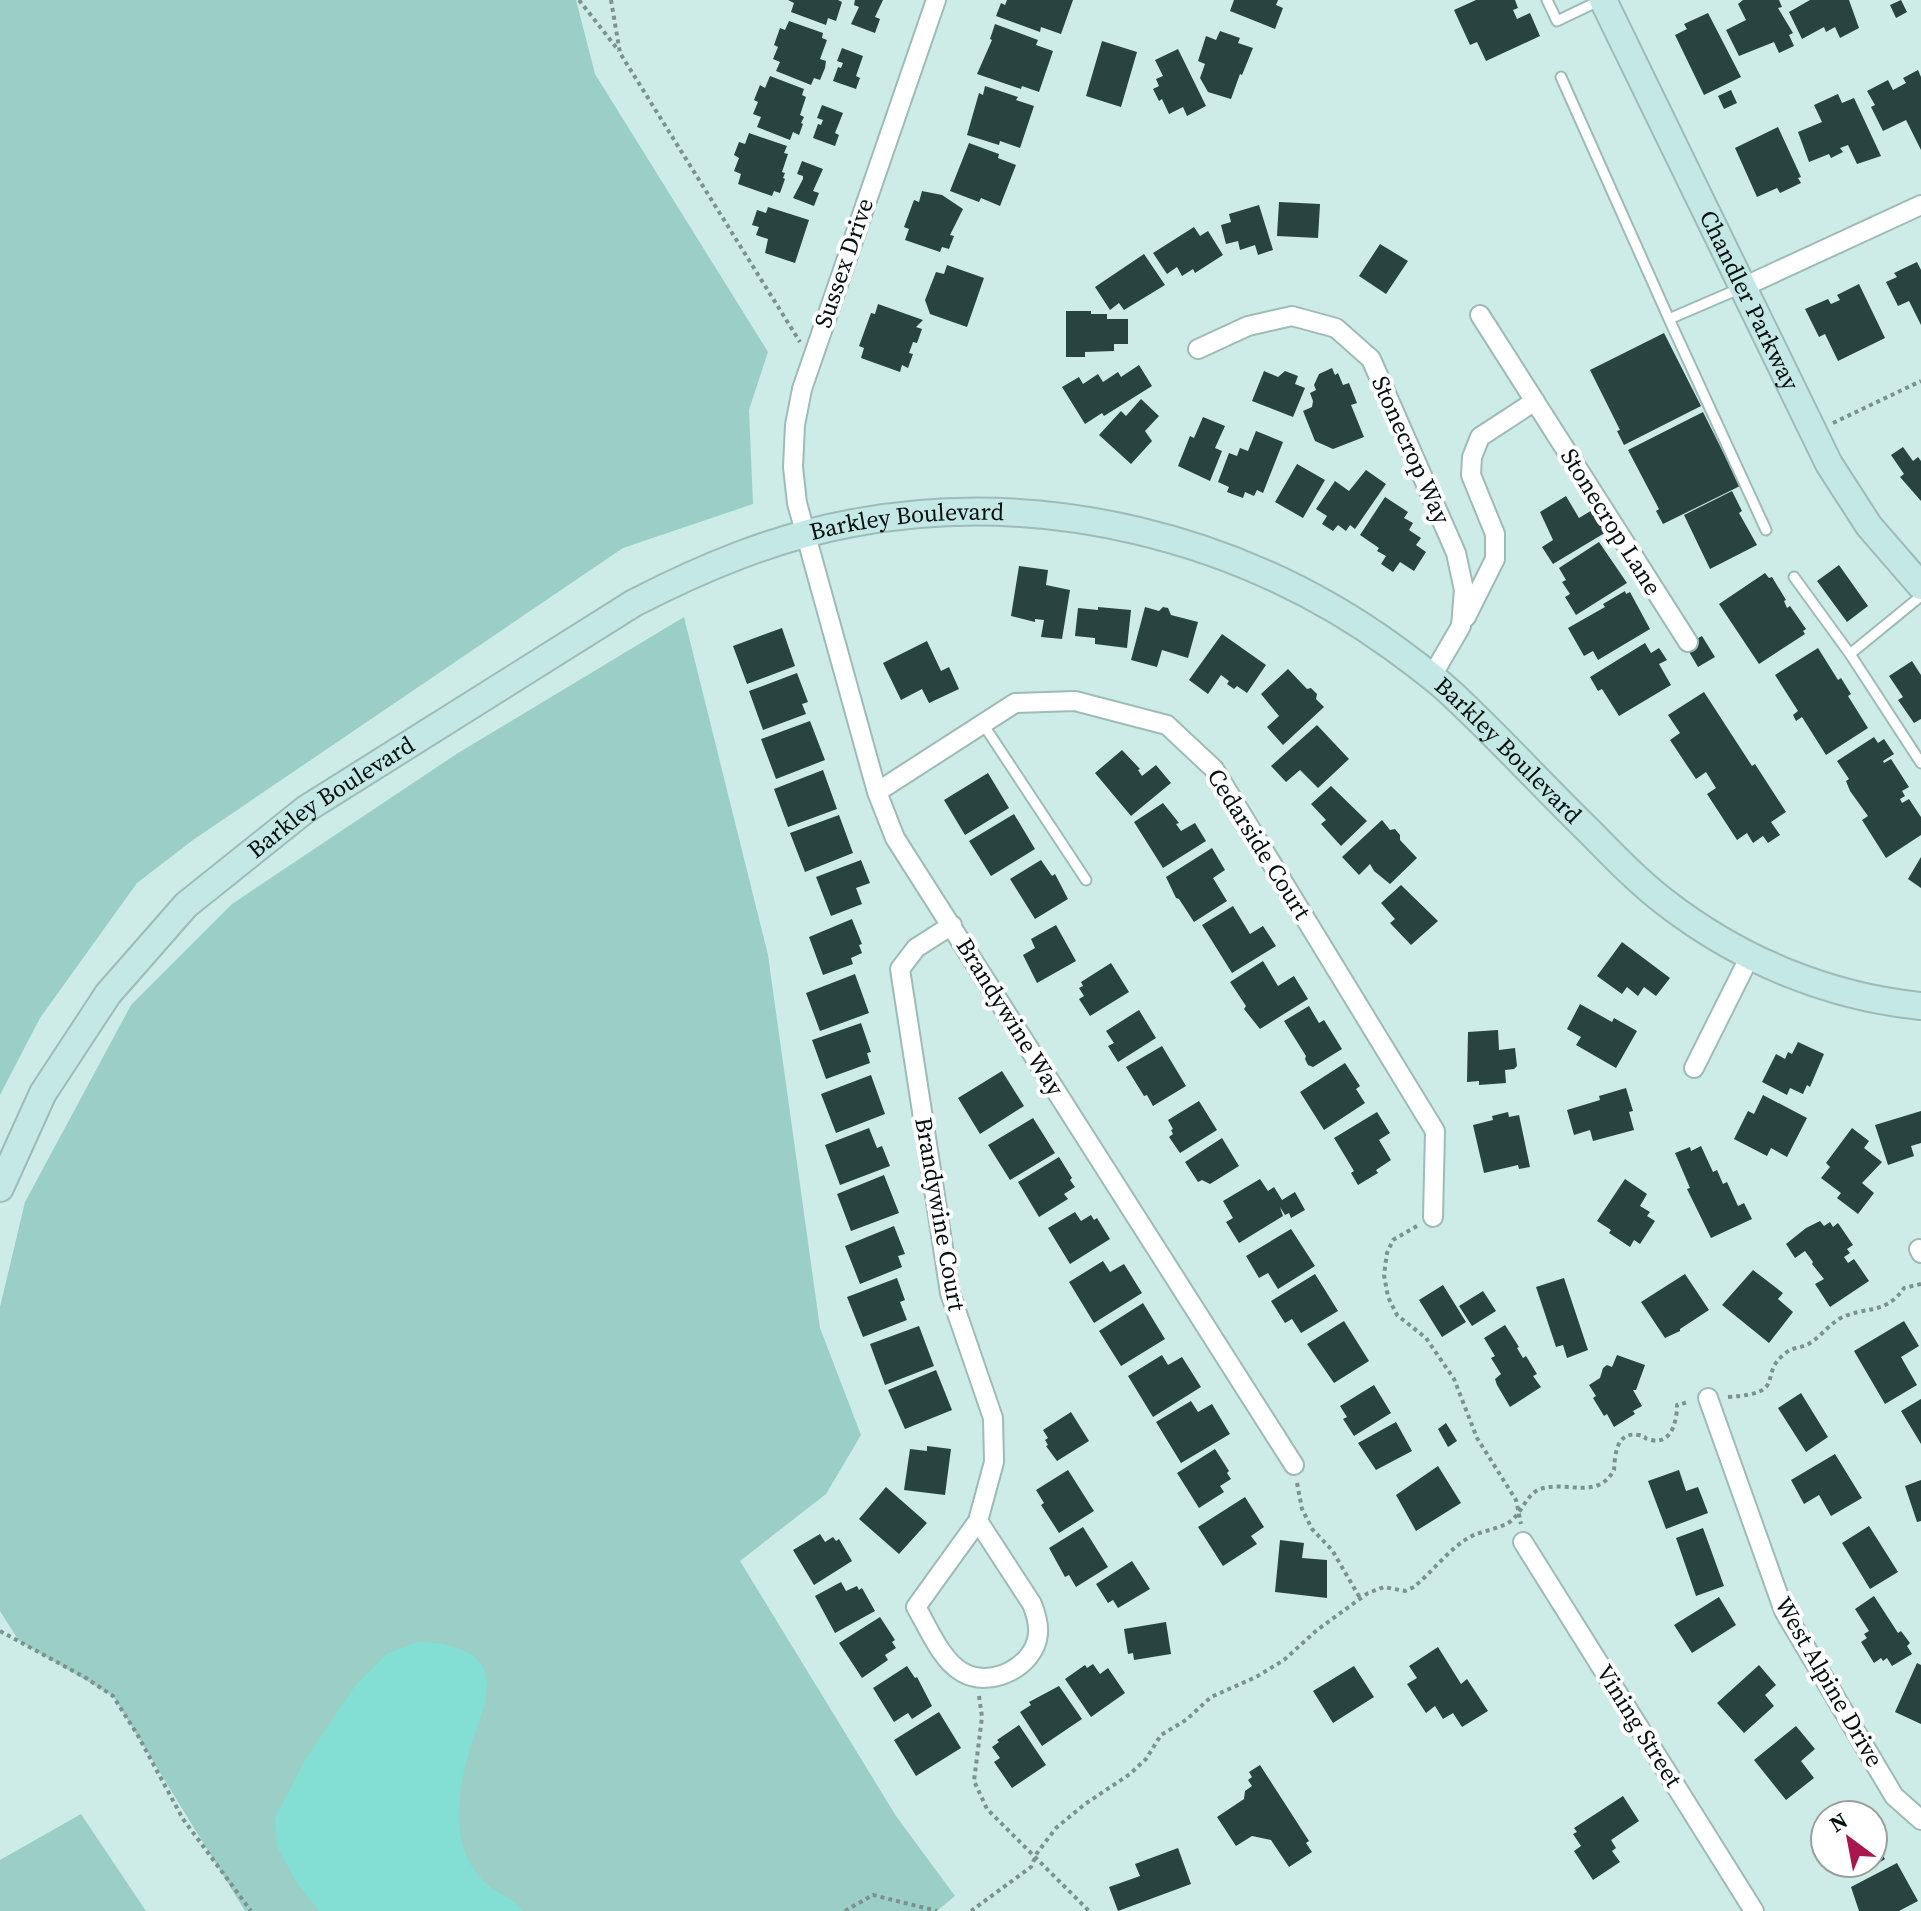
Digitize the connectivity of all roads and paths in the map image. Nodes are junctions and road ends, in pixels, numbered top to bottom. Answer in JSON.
{"nodes":[{"id":1,"x":579,"y":0,"type":"edge"},
{"id":2,"x":611,"y":0,"type":"edge"},
{"id":3,"x":936,"y":0,"type":"edge"},
{"id":4,"x":1547,"y":0,"type":"edge"},
{"id":5,"x":1602,"y":0,"type":"edge"},
{"id":6,"x":620,"y":53,"type":"junction"},
{"id":7,"x":1561,"y":77,"type":"dead end"},
{"id":8,"x":1921,"y":205,"type":"edge"},
{"id":9,"x":1741,"y":288,"type":"junction"},
{"id":10,"x":1480,"y":315,"type":"dead end"},
{"id":11,"x":1669,"y":319,"type":"junction"},
{"id":12,"x":1198,"y":349,"type":"dead end"},
{"id":13,"x":810,"y":359,"type":"junction"},
{"id":14,"x":1921,"y":381,"type":"edge"},
{"id":15,"x":1535,"y":401,"type":"junction"},
{"id":16,"x":1813,"y":434,"type":"junction"},
{"id":17,"x":1766,"y":530,"type":"dead end"},
{"id":18,"x":803,"y":534,"type":"junction"},
{"id":19,"x":1794,"y":577,"type":"dead end"},
{"id":20,"x":1921,"y":586,"type":"edge"},
{"id":21,"x":1921,"y":596,"type":"edge"},
{"id":22,"x":1461,"y":626,"type":"junction"},
{"id":23,"x":1688,"y":642,"type":"dead end"},
{"id":24,"x":1850,"y":654,"type":"junction"},
{"id":25,"x":1432,"y":676,"type":"junction"},
{"id":26,"x":983,"y":724,"type":"junction"},
{"id":27,"x":1921,"y":763,"type":"edge"},
{"id":28,"x":877,"y":792,"type":"junction"},
{"id":29,"x":1086,"y":880,"type":"dead end"},
{"id":30,"x":952,"y":925,"type":"junction"},
{"id":31,"x":1750,"y":956,"type":"junction"},
{"id":32,"x":1921,"y":1006,"type":"edge"},
{"id":33,"x":1694,"y":1068,"type":"dead end"},
{"id":34,"x":0,"y":1188,"type":"edge"},
{"id":35,"x":1433,"y":1217,"type":"joint"},
{"id":36,"x":1921,"y":1284,"type":"edge"},
{"id":37,"x":1708,"y":1398,"type":"junction"},
{"id":38,"x":1294,"y":1465,"type":"joint"},
{"id":39,"x":1519,"y":1513,"type":"junction"},
{"id":40,"x":978,"y":1521,"type":"junction"},
{"id":41,"x":1523,"y":1542,"type":"joint"},
{"id":42,"x":1360,"y":1598,"type":"junction"},
{"id":43,"x":0,"y":1631,"type":"edge"},
{"id":44,"x":976,"y":1678,"type":"junction"},
{"id":45,"x":1921,"y":1820,"type":"edge"},
{"id":46,"x":1035,"y":1858,"type":"junction"},
{"id":47,"x":251,"y":1911,"type":"edge"},
{"id":48,"x":845,"y":1911,"type":"edge"},
{"id":49,"x":937,"y":1911,"type":"edge"},
{"id":50,"x":971,"y":1911,"type":"edge"},
{"id":51,"x":1089,"y":1911,"type":"edge"},
{"id":52,"x":1754,"y":1911,"type":"edge"}],
"edges":[{"from":1,"to":6,"type":"path"},
{"from":2,"to":6,"type":"path"},
{"from":3,"to":13,"type":"street","name":"Sussex Drive"},
{"from":4,"to":5,"type":"lane"},
{"from":5,"to":9,"type":"main road","name":"Chandler Parkway"},
{"from":6,"to":13,"type":"path"},
{"from":7,"to":11,"type":"lane"},
{"from":8,"to":9,"type":"street"},
{"from":9,"to":11,"type":"lane"},
{"from":9,"to":16,"type":"main road","name":"Chandler Parkway"},
{"from":10,"to":15,"type":"street","name":"Stonecrop Lane"},
{"from":11,"to":17,"type":"lane"},
{"from":12,"to":22,"type":"street","name":"Stonecrop Way"},
{"from":13,"to":18,"type":"street","name":"Sussex Drive"},
{"from":14,"to":16,"type":"path"},
{"from":15,"to":22,"type":"street"},
{"from":15,"to":23,"type":"street","name":"Stonecrop Lane"},
{"from":16,"to":20,"type":"main road","name":"Chandler Parkway"},
{"from":18,"to":25,"type":"main road","name":"Barkley Boulevard"},
{"from":18,"to":28,"type":"street","name":"Brandywine Way"},
{"from":18,"to":34,"type":"main road","name":"Barkley Boulevard"},
{"from":19,"to":24,"type":"lane"},
{"from":21,"to":24,"type":"lane"},
{"from":22,"to":25,"type":"street","name":"Stonecrop Way"},
{"from":24,"to":27,"type":"lane"},
{"from":25,"to":31,"type":"main road","name":"Barkley Boulevard"},
{"from":26,"to":28,"type":"street","name":"Cedarside Court"},
{"from":26,"to":29,"type":"lane"},
{"from":26,"to":35,"type":"street","name":"Cedarside Court"},
{"from":28,"to":30,"type":"street","name":"Brandywine Way"},
{"from":30,"to":38,"type":"street","name":"Brandywine Way"},
{"from":30,"to":40,"type":"street","name":"Brandywine Court"},
{"from":31,"to":32,"type":"main road","name":"Barkley Boulevard"},
{"from":31,"to":33,"type":"street"},
{"from":35,"to":39,"type":"path"},
{"from":36,"to":37,"type":"path"},
{"from":37,"to":39,"type":"path"},
{"from":37,"to":45,"type":"street","name":"West Alpine Drive"},
{"from":38,"to":42,"type":"path"},
{"from":39,"to":41,"type":"path"},
{"from":39,"to":42,"type":"path"},
{"from":40,"to":44,"type":"street","name":"Brandywine Court"},
{"from":40,"to":44,"type":"street"},
{"from":41,"to":52,"type":"street","name":"Vining Street"},
{"from":42,"to":46,"type":"path"},
{"from":43,"to":47,"type":"path"},
{"from":44,"to":46,"type":"path"},
{"from":46,"to":50,"type":"path"},
{"from":46,"to":51,"type":"path"},
{"from":48,"to":49,"type":"path"}]}
